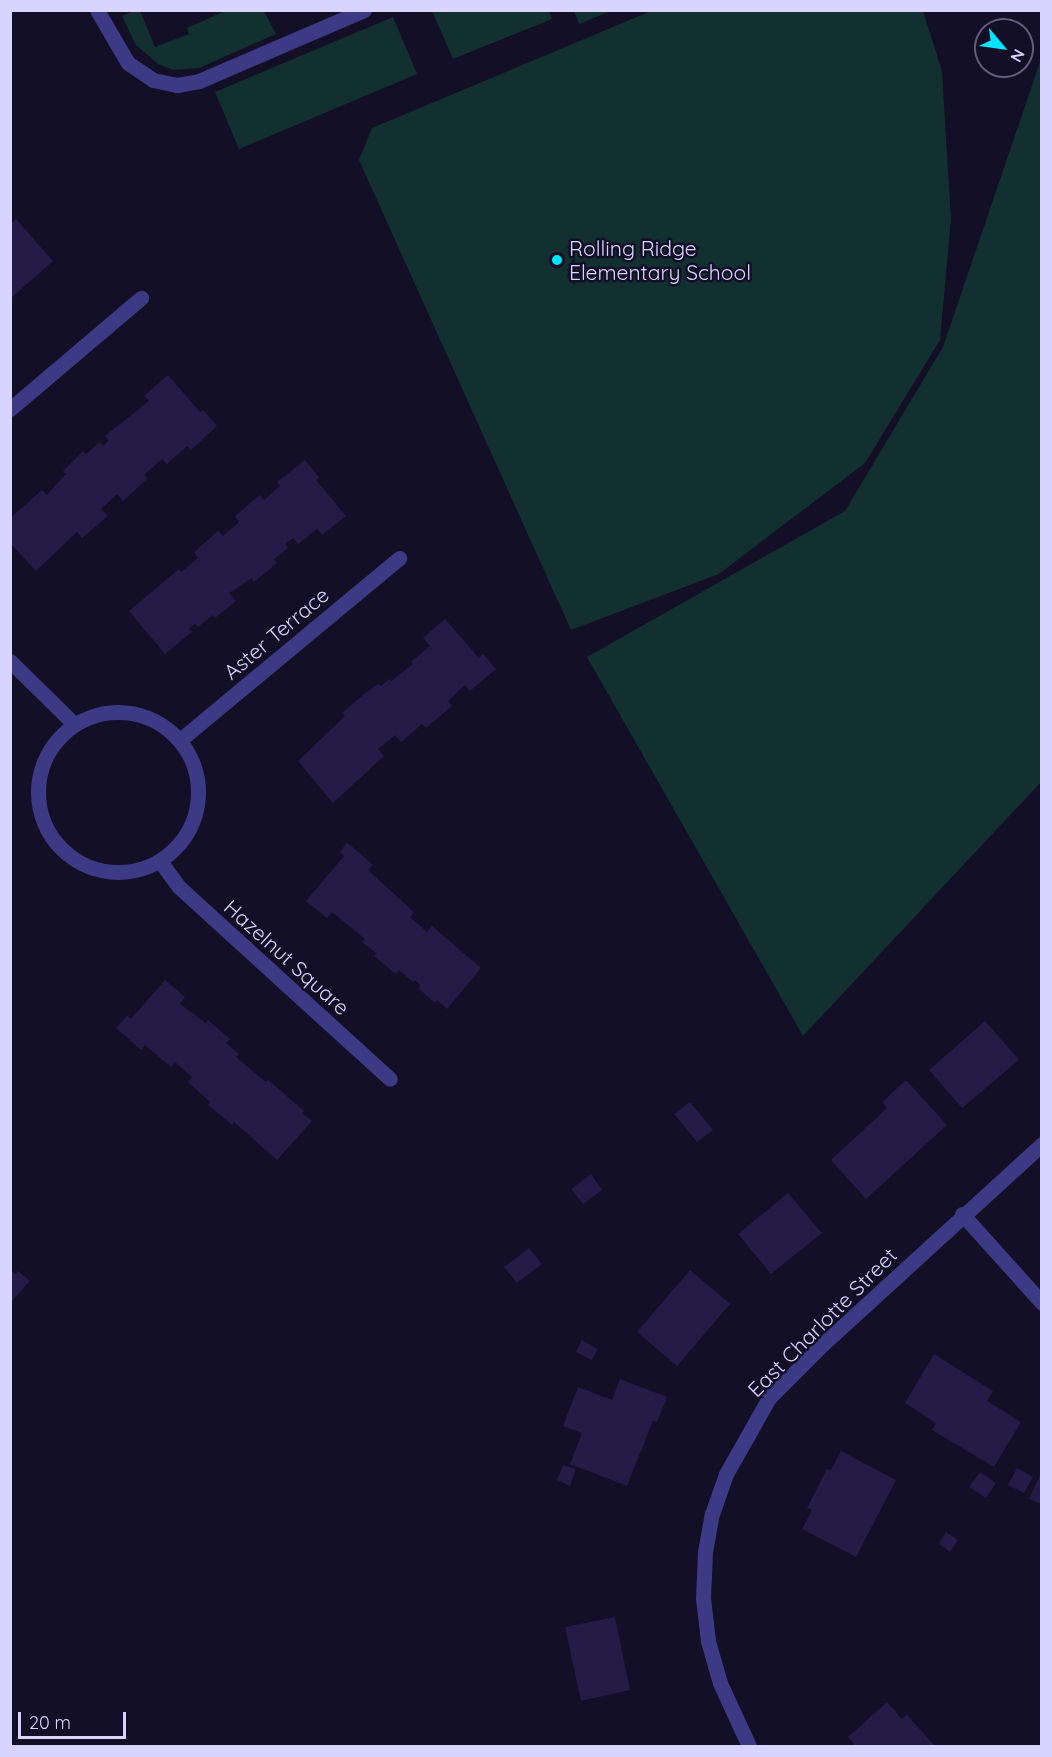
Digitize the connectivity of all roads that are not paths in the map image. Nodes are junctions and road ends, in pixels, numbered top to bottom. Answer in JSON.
{"nodes":[{"id":1,"x":97,"y":10,"type":"edge"},
{"id":2,"x":364,"y":10,"type":"edge"},
{"id":3,"x":141,"y":298,"type":"dead end"},
{"id":4,"x":10,"y":409,"type":"edge"},
{"id":5,"x":399,"y":558,"type":"dead end"},
{"id":6,"x":10,"y":661,"type":"edge"},
{"id":7,"x":74,"y":724,"type":"junction"},
{"id":8,"x":180,"y":740,"type":"junction"},
{"id":9,"x":160,"y":861,"type":"junction"},
{"id":10,"x":390,"y":1079,"type":"dead end"},
{"id":11,"x":1041,"y":1144,"type":"edge"},
{"id":12,"x":962,"y":1214,"type":"junction"},
{"id":13,"x":1041,"y":1304,"type":"edge"},
{"id":14,"x":749,"y":1746,"type":"edge"}],
"edges":[{"from":1,"to":2,"type":"street"},
{"from":3,"to":4,"type":"street"},
{"from":5,"to":8,"type":"street","name":"Aster Terrace"},
{"from":6,"to":7,"type":"street"},
{"from":7,"to":8,"type":"street"},
{"from":7,"to":9,"type":"street"},
{"from":8,"to":9,"type":"street"},
{"from":9,"to":10,"type":"street","name":"Hazelnut Square"},
{"from":11,"to":12,"type":"street","name":"East Charlotte Street"},
{"from":12,"to":13,"type":"street"},
{"from":12,"to":14,"type":"street","name":"East Charlotte Street"}]}
